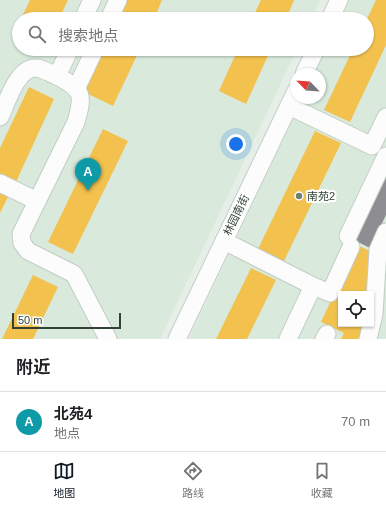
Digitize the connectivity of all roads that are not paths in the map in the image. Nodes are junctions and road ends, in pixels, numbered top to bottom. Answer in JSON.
{"nodes":[{"id":1,"x":92,"y":0,"type":"edge"},
{"id":2,"x":118,"y":0,"type":"edge"},
{"id":3,"x":340,"y":0,"type":"edge"},
{"id":4,"x":87,"y":12,"type":"edge"},
{"id":5,"x":112,"y":12,"type":"edge"},
{"id":6,"x":334,"y":12,"type":"edge"},
{"id":7,"x":67,"y":56,"type":"edge"},
{"id":8,"x":92,"y":56,"type":"edge"},
{"id":9,"x":313,"y":56,"type":"edge"},
{"id":10,"x":307,"y":68,"type":"edge"},
{"id":11,"x":57,"y":76,"type":"junction"},
{"id":12,"x":76,"y":89,"type":"junction"},
{"id":13,"x":290,"y":102,"type":"edge"},
{"id":14,"x":302,"y":104,"type":"edge"},
{"id":15,"x":386,"y":117,"type":"edge"},
{"id":16,"x":0,"y":118,"type":"edge"},
{"id":17,"x":386,"y":156,"type":"edge"},
{"id":18,"x":0,"y":183,"type":"edge"},
{"id":19,"x":38,"y":201,"type":"junction"},
{"id":20,"x":386,"y":232,"type":"edge"},
{"id":21,"x":224,"y":241,"type":"junction"},
{"id":22,"x":313,"y":286,"type":"junction"},
{"id":23,"x":108,"y":339,"type":"edge"},
{"id":24,"x":177,"y":339,"type":"edge"},
{"id":25,"x":288,"y":339,"type":"edge"},
{"id":26,"x":368,"y":339,"type":"edge"}],
"edges":[{"from":1,"to":4,"type":"street"},
{"from":2,"to":5,"type":"street"},
{"from":3,"to":6,"type":"street"},
{"from":7,"to":11,"type":"street"},
{"from":8,"to":12,"type":"street"},
{"from":9,"to":10,"type":"street"},
{"from":11,"to":12,"type":"street"},
{"from":11,"to":16,"type":"street"},
{"from":12,"to":19,"type":"street"},
{"from":13,"to":21,"type":"street","name":"林园南街"},
{"from":14,"to":15,"type":"street"},
{"from":17,"to":22,"type":"street"},
{"from":18,"to":19,"type":"street"},
{"from":19,"to":23,"type":"street"},
{"from":20,"to":26,"type":"street"},
{"from":21,"to":22,"type":"street"},
{"from":21,"to":24,"type":"street","name":"林园南街"},
{"from":22,"to":25,"type":"street"}]}
